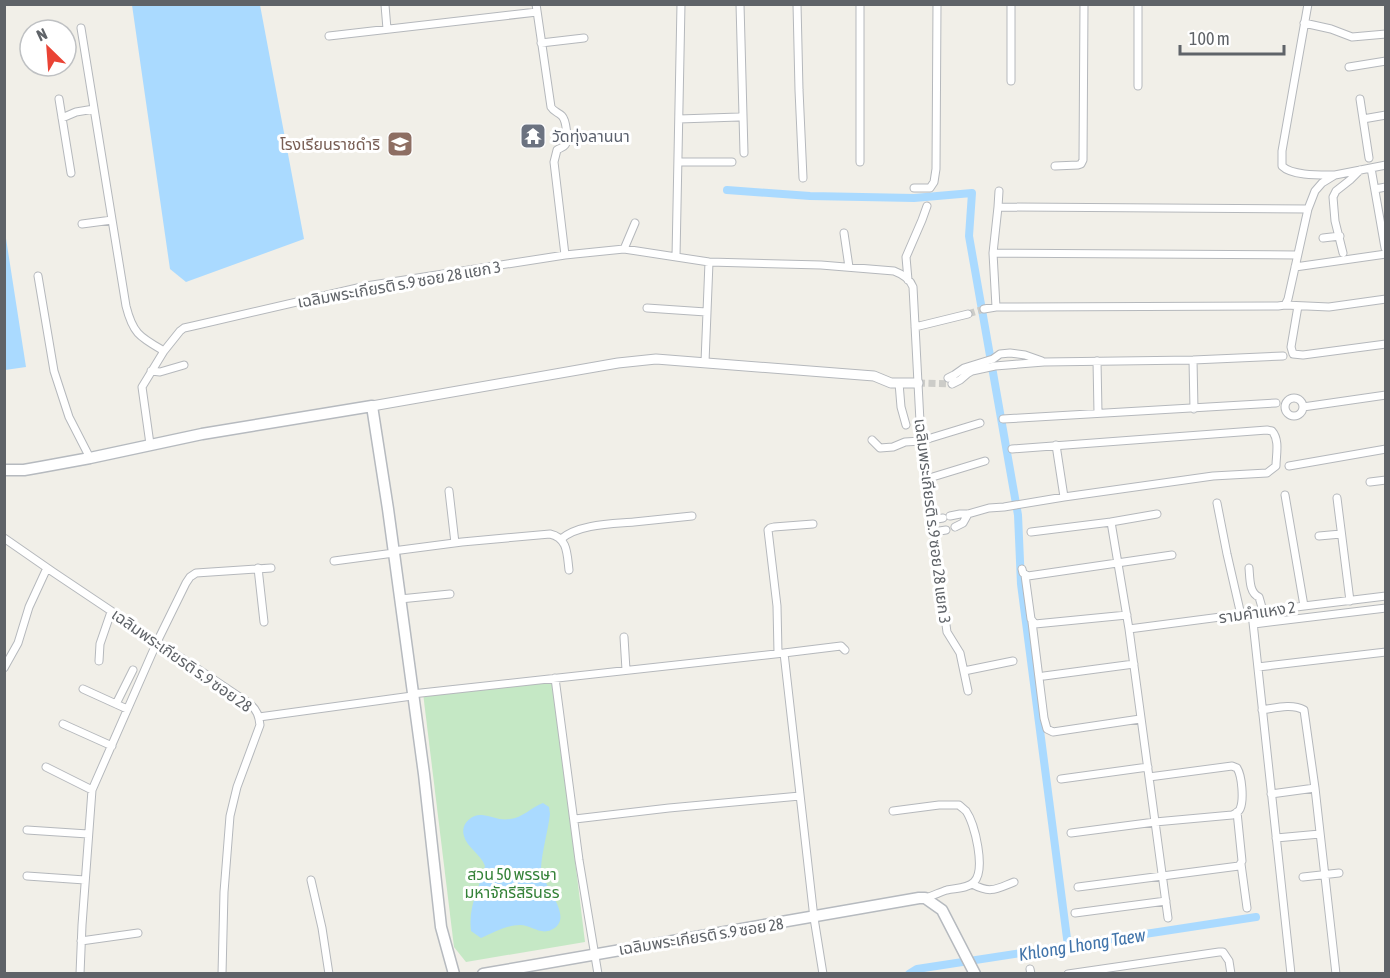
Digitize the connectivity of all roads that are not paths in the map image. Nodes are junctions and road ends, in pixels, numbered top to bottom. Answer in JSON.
{"nodes":[{"id":1,"x":681,"y":4,"type":"edge"},
{"id":2,"x":740,"y":4,"type":"edge"},
{"id":3,"x":797,"y":4,"type":"edge"},
{"id":4,"x":860,"y":4,"type":"edge"},
{"id":5,"x":937,"y":4,"type":"edge"},
{"id":6,"x":1011,"y":4,"type":"edge"},
{"id":7,"x":1084,"y":4,"type":"edge"},
{"id":8,"x":1138,"y":4,"type":"edge"},
{"id":9,"x":1308,"y":4,"type":"edge"},
{"id":10,"x":385,"y":5,"type":"edge"},
{"id":11,"x":536,"y":8,"type":"edge"},
{"id":12,"x":1304,"y":23,"type":"junction"},
{"id":13,"x":81,"y":28,"type":"dead end"},
{"id":14,"x":387,"y":29,"type":"junction"},
{"id":15,"x":1386,"y":34,"type":"edge"},
{"id":16,"x":329,"y":36,"type":"dead end"},
{"id":17,"x":584,"y":38,"type":"dead end"},
{"id":18,"x":541,"y":43,"type":"junction"},
{"id":19,"x":1386,"y":62,"type":"edge"},
{"id":20,"x":1349,"y":66,"type":"dead end"},
{"id":21,"x":1011,"y":81,"type":"dead end"},
{"id":22,"x":1138,"y":86,"type":"dead end"},
{"id":23,"x":59,"y":99,"type":"dead end"},
{"id":24,"x":1360,"y":99,"type":"dead end"},
{"id":25,"x":94,"y":109,"type":"junction"},
{"id":26,"x":1386,"y":115,"type":"edge"},
{"id":27,"x":738,"y":117,"type":"dead end"},
{"id":28,"x":62,"y":118,"type":"junction"},
{"id":29,"x":679,"y":119,"type":"junction"},
{"id":30,"x":1363,"y":119,"type":"junction"},
{"id":31,"x":744,"y":153,"type":"dead end"},
{"id":32,"x":1369,"y":158,"type":"dead end"},
{"id":33,"x":678,"y":162,"type":"junction"},
{"id":34,"x":732,"y":162,"type":"dead end"},
{"id":35,"x":860,"y":162,"type":"dead end"},
{"id":36,"x":1386,"y":165,"type":"edge"},
{"id":37,"x":1055,"y":166,"type":"dead end"},
{"id":38,"x":1371,"y":168,"type":"junction"},
{"id":39,"x":1360,"y":170,"type":"junction"},
{"id":40,"x":71,"y":173,"type":"dead end"},
{"id":41,"x":1335,"y":175,"type":"junction"},
{"id":42,"x":803,"y":178,"type":"dead end"},
{"id":43,"x":1386,"y":187,"type":"edge"},
{"id":44,"x":914,"y":188,"type":"dead end"},
{"id":45,"x":1375,"y":189,"type":"junction"},
{"id":46,"x":999,"y":191,"type":"dead end"},
{"id":47,"x":927,"y":206,"type":"dead end"},
{"id":48,"x":998,"y":207,"type":"junction"},
{"id":49,"x":1308,"y":209,"type":"junction"},
{"id":50,"x":112,"y":220,"type":"junction"},
{"id":51,"x":635,"y":223,"type":"dead end"},
{"id":52,"x":82,"y":224,"type":"dead end"},
{"id":53,"x":844,"y":233,"type":"dead end"},
{"id":54,"x":1340,"y":236,"type":"junction"},
{"id":55,"x":1323,"y":238,"type":"dead end"},
{"id":56,"x":1385,"y":248,"type":"edge"},
{"id":57,"x":624,"y":249,"type":"junction"},
{"id":58,"x":993,"y":252,"type":"junction"},
{"id":59,"x":1343,"y":253,"type":"dead end"},
{"id":60,"x":1386,"y":254,"type":"edge"},
{"id":61,"x":565,"y":255,"type":"junction"},
{"id":62,"x":1298,"y":255,"type":"junction"},
{"id":63,"x":676,"y":257,"type":"junction"},
{"id":64,"x":709,"y":262,"type":"junction"},
{"id":65,"x":849,"y":267,"type":"junction"},
{"id":66,"x":1295,"y":267,"type":"junction"},
{"id":67,"x":38,"y":276,"type":"dead end"},
{"id":68,"x":908,"y":280,"type":"junction"},
{"id":69,"x":1386,"y":299,"type":"edge"},
{"id":70,"x":1285,"y":305,"type":"junction"},
{"id":71,"x":1298,"y":306,"type":"junction"},
{"id":72,"x":996,"y":307,"type":"junction"},
{"id":73,"x":647,"y":308,"type":"dead end"},
{"id":74,"x":984,"y":309,"type":"tunnel mouth"},
{"id":75,"x":706,"y":312,"type":"junction"},
{"id":76,"x":968,"y":314,"type":"tunnel mouth"},
{"id":77,"x":915,"y":327,"type":"junction"},
{"id":78,"x":1386,"y":344,"type":"edge"},
{"id":79,"x":164,"y":351,"type":"junction"},
{"id":80,"x":1283,"y":356,"type":"dead end"},
{"id":81,"x":1192,"y":360,"type":"junction"},
{"id":82,"x":1097,"y":361,"type":"junction"},
{"id":83,"x":705,"y":362,"type":"junction"},
{"id":84,"x":994,"y":362,"type":"junction"},
{"id":85,"x":1044,"y":362,"type":"junction"},
{"id":86,"x":184,"y":365,"type":"dead end"},
{"id":87,"x":152,"y":371,"type":"junction"},
{"id":88,"x":950,"y":381,"type":"tunnel mouth"},
{"id":89,"x":898,"y":383,"type":"junction"},
{"id":90,"x":918,"y":383,"type":"junction"},
{"id":91,"x":1386,"y":395,"type":"edge"},
{"id":92,"x":1276,"y":403,"type":"dead end"},
{"id":93,"x":372,"y":406,"type":"junction"},
{"id":94,"x":1303,"y":407,"type":"dead end"},
{"id":95,"x":1194,"y":409,"type":"junction"},
{"id":96,"x":1098,"y":413,"type":"junction"},
{"id":97,"x":1003,"y":419,"type":"dead end"},
{"id":98,"x":980,"y":423,"type":"dead end"},
{"id":99,"x":906,"y":425,"type":"dead end"},
{"id":100,"x":872,"y":440,"type":"dead end"},
{"id":101,"x":921,"y":441,"type":"junction"},
{"id":102,"x":150,"y":444,"type":"junction"},
{"id":103,"x":1056,"y":445,"type":"junction"},
{"id":104,"x":1012,"y":449,"type":"dead end"},
{"id":105,"x":1386,"y":449,"type":"edge"},
{"id":106,"x":90,"y":458,"type":"junction"},
{"id":107,"x":985,"y":461,"type":"dead end"},
{"id":108,"x":1289,"y":466,"type":"dead end"},
{"id":109,"x":4,"y":470,"type":"edge"},
{"id":110,"x":24,"y":470,"type":"junction"},
{"id":111,"x":4,"y":477,"type":"edge"},
{"id":112,"x":926,"y":479,"type":"junction"},
{"id":113,"x":1386,"y":480,"type":"edge"},
{"id":114,"x":1370,"y":482,"type":"dead end"},
{"id":115,"x":450,"y":491,"type":"dead end"},
{"id":116,"x":1285,"y":495,"type":"dead end"},
{"id":117,"x":1064,"y":497,"type":"junction"},
{"id":118,"x":1337,"y":498,"type":"dead end"},
{"id":119,"x":1217,"y":503,"type":"dead end"},
{"id":120,"x":968,"y":514,"type":"junction"},
{"id":121,"x":1157,"y":514,"type":"dead end"},
{"id":122,"x":692,"y":516,"type":"dead end"},
{"id":123,"x":932,"y":520,"type":"junction"},
{"id":124,"x":1111,"y":522,"type":"junction"},
{"id":125,"x":813,"y":524,"type":"dead end"},
{"id":126,"x":955,"y":527,"type":"dead end"},
{"id":127,"x":946,"y":530,"type":"dead end"},
{"id":128,"x":933,"y":532,"type":"junction"},
{"id":129,"x":1031,"y":532,"type":"dead end"},
{"id":130,"x":1341,"y":534,"type":"junction"},
{"id":131,"x":1319,"y":536,"type":"dead end"},
{"id":132,"x":4,"y":538,"type":"edge"},
{"id":133,"x":561,"y":539,"type":"junction"},
{"id":134,"x":455,"y":543,"type":"junction"},
{"id":135,"x":393,"y":552,"type":"junction"},
{"id":136,"x":1172,"y":555,"type":"dead end"},
{"id":137,"x":334,"y":561,"type":"dead end"},
{"id":138,"x":1119,"y":564,"type":"junction"},
{"id":139,"x":271,"y":567,"type":"dead end"},
{"id":140,"x":46,"y":568,"type":"junction"},
{"id":141,"x":258,"y":568,"type":"junction"},
{"id":142,"x":1249,"y":568,"type":"dead end"},
{"id":143,"x":569,"y":570,"type":"dead end"},
{"id":144,"x":450,"y":594,"type":"dead end"},
{"id":145,"x":1386,"y":597,"type":"edge"},
{"id":146,"x":400,"y":599,"type":"junction"},
{"id":147,"x":1350,"y":601,"type":"junction"},
{"id":148,"x":1304,"y":606,"type":"junction"},
{"id":149,"x":1386,"y":608,"type":"edge"},
{"id":150,"x":1263,"y":611,"type":"junction"},
{"id":151,"x":111,"y":612,"type":"junction"},
{"id":152,"x":1252,"y":613,"type":"junction"},
{"id":153,"x":1127,"y":615,"type":"junction"},
{"id":154,"x":1241,"y":615,"type":"junction"},
{"id":155,"x":264,"y":621,"type":"dead end"},
{"id":156,"x":1032,"y":622,"type":"junction"},
{"id":157,"x":1254,"y":624,"type":"junction"},
{"id":158,"x":1129,"y":630,"type":"junction"},
{"id":159,"x":624,"y":637,"type":"dead end"},
{"id":160,"x":157,"y":642,"type":"junction"},
{"id":161,"x":845,"y":650,"type":"dead end"},
{"id":162,"x":1386,"y":652,"type":"edge"},
{"id":163,"x":781,"y":653,"type":"junction"},
{"id":164,"x":99,"y":661,"type":"dead end"},
{"id":165,"x":1013,"y":661,"type":"dead end"},
{"id":166,"x":1134,"y":664,"type":"junction"},
{"id":167,"x":1258,"y":667,"type":"junction"},
{"id":168,"x":4,"y":668,"type":"edge"},
{"id":169,"x":133,"y":670,"type":"dead end"},
{"id":170,"x":626,"y":670,"type":"junction"},
{"id":171,"x":964,"y":671,"type":"junction"},
{"id":172,"x":1044,"y":676,"type":"dead end"},
{"id":173,"x":555,"y":678,"type":"junction"},
{"id":174,"x":83,"y":689,"type":"dead end"},
{"id":175,"x":968,"y":691,"type":"dead end"},
{"id":176,"x":412,"y":695,"type":"junction"},
{"id":177,"x":116,"y":704,"type":"junction"},
{"id":178,"x":127,"y":709,"type":"junction"},
{"id":179,"x":1262,"y":710,"type":"junction"},
{"id":180,"x":259,"y":717,"type":"junction"},
{"id":181,"x":1140,"y":719,"type":"junction"},
{"id":182,"x":63,"y":724,"type":"dead end"},
{"id":183,"x":112,"y":746,"type":"junction"},
{"id":184,"x":46,"y":767,"type":"dead end"},
{"id":185,"x":1148,"y":767,"type":"junction"},
{"id":186,"x":1149,"y":777,"type":"junction"},
{"id":187,"x":1061,"y":779,"type":"dead end"},
{"id":188,"x":1315,"y":788,"type":"junction"},
{"id":189,"x":92,"y":790,"type":"junction"},
{"id":190,"x":1271,"y":794,"type":"junction"},
{"id":191,"x":800,"y":796,"type":"junction"},
{"id":192,"x":893,"y":811,"type":"dead end"},
{"id":193,"x":1237,"y":812,"type":"junction"},
{"id":194,"x":574,"y":819,"type":"junction"},
{"id":195,"x":1155,"y":822,"type":"junction"},
{"id":196,"x":27,"y":830,"type":"dead end"},
{"id":197,"x":1071,"y":833,"type":"dead end"},
{"id":198,"x":88,"y":834,"type":"junction"},
{"id":199,"x":1320,"y":834,"type":"junction"},
{"id":200,"x":1276,"y":838,"type":"junction"},
{"id":201,"x":1241,"y":864,"type":"junction"},
{"id":202,"x":1339,"y":873,"type":"dead end"},
{"id":203,"x":1325,"y":875,"type":"junction"},
{"id":204,"x":27,"y":876,"type":"dead end"},
{"id":205,"x":1162,"y":876,"type":"junction"},
{"id":206,"x":1303,"y":877,"type":"dead end"},
{"id":207,"x":311,"y":879,"type":"dead end"},
{"id":208,"x":86,"y":880,"type":"junction"},
{"id":209,"x":1014,"y":882,"type":"dead end"},
{"id":210,"x":972,"y":884,"type":"junction"},
{"id":211,"x":1078,"y":887,"type":"dead end"},
{"id":212,"x":922,"y":898,"type":"junction"},
{"id":213,"x":1166,"y":901,"type":"junction"},
{"id":214,"x":1247,"y":908,"type":"dead end"},
{"id":215,"x":1075,"y":913,"type":"dead end"},
{"id":216,"x":814,"y":918,"type":"junction"},
{"id":217,"x":1168,"y":918,"type":"dead end"},
{"id":218,"x":138,"y":933,"type":"dead end"},
{"id":219,"x":81,"y":941,"type":"junction"},
{"id":220,"x":595,"y":953,"type":"junction"},
{"id":221,"x":970,"y":964,"type":"edge"},
{"id":222,"x":80,"y":974,"type":"edge"},
{"id":223,"x":222,"y":974,"type":"edge"},
{"id":224,"x":329,"y":974,"type":"edge"},
{"id":225,"x":454,"y":974,"type":"edge"},
{"id":226,"x":483,"y":974,"type":"edge"},
{"id":227,"x":598,"y":974,"type":"edge"},
{"id":228,"x":823,"y":974,"type":"edge"},
{"id":229,"x":1068,"y":974,"type":"edge"},
{"id":230,"x":1231,"y":974,"type":"edge"},
{"id":231,"x":1291,"y":974,"type":"edge"},
{"id":232,"x":1336,"y":974,"type":"edge"}],
"edges":[{"from":1,"to":29,"type":"street"},
{"from":2,"to":31,"type":"street"},
{"from":3,"to":42,"type":"street"},
{"from":4,"to":35,"type":"street"},
{"from":5,"to":44,"type":"street"},
{"from":6,"to":21,"type":"street"},
{"from":7,"to":37,"type":"street"},
{"from":8,"to":22,"type":"street"},
{"from":9,"to":12,"type":"street"},
{"from":10,"to":14,"type":"street"},
{"from":11,"to":14,"type":"street"},
{"from":11,"to":18,"type":"street"},
{"from":12,"to":15,"type":"street"},
{"from":12,"to":41,"type":"street"},
{"from":13,"to":25,"type":"street"},
{"from":14,"to":16,"type":"street"},
{"from":17,"to":18,"type":"street"},
{"from":18,"to":61,"type":"street"},
{"from":19,"to":20,"type":"street"},
{"from":23,"to":28,"type":"street"},
{"from":24,"to":30,"type":"street"},
{"from":25,"to":28,"type":"street"},
{"from":25,"to":50,"type":"street"},
{"from":26,"to":30,"type":"street"},
{"from":27,"to":29,"type":"street"},
{"from":28,"to":40,"type":"street"},
{"from":29,"to":33,"type":"street"},
{"from":30,"to":32,"type":"street"},
{"from":33,"to":34,"type":"street"},
{"from":33,"to":63,"type":"street"},
{"from":36,"to":38,"type":"street"},
{"from":38,"to":39,"type":"street"},
{"from":38,"to":45,"type":"street"},
{"from":39,"to":41,"type":"street"},
{"from":39,"to":54,"type":"street"},
{"from":41,"to":49,"type":"street"},
{"from":43,"to":45,"type":"street"},
{"from":45,"to":56,"type":"street"},
{"from":46,"to":48,"type":"street"},
{"from":47,"to":68,"type":"street"},
{"from":48,"to":49,"type":"street"},
{"from":48,"to":58,"type":"street"},
{"from":49,"to":62,"type":"street"},
{"from":50,"to":52,"type":"street"},
{"from":50,"to":79,"type":"street"},
{"from":51,"to":57,"type":"street"},
{"from":53,"to":65,"type":"street"},
{"from":54,"to":55,"type":"street"},
{"from":54,"to":59,"type":"street"},
{"from":57,"to":61,"type":"street","name":"เฉลิมพระเกียรติ ร.9 ซอย 28 แยก 3"},
{"from":57,"to":63,"type":"street","name":"เฉลิมพระเกียรติ ร.9 ซอย 28 แยก 3"},
{"from":58,"to":62,"type":"street"},
{"from":58,"to":72,"type":"street"},
{"from":60,"to":66,"type":"street"},
{"from":61,"to":79,"type":"street","name":"เฉลิมพระเกียรติ ร.9 ซอย 28 แยก 3"},
{"from":62,"to":66,"type":"street"},
{"from":63,"to":64,"type":"street","name":"เฉลิมพระเกียรติ ร.9 ซอย 28 แยก 3"},
{"from":64,"to":65,"type":"street","name":"เฉลิมพระเกียรติ ร.9 ซอย 28 แยก 3"},
{"from":64,"to":75,"type":"street"},
{"from":65,"to":68,"type":"street","name":"เฉลิมพระเกียรติ ร.9 ซอย 28 แยก 3"},
{"from":66,"to":70,"type":"street"},
{"from":67,"to":106,"type":"street"},
{"from":68,"to":77,"type":"street","name":"เฉลิมพระเกียรติ ร.9 ซอย 28 แยก 3"},
{"from":69,"to":71,"type":"street"},
{"from":70,"to":71,"type":"street"},
{"from":70,"to":72,"type":"street"},
{"from":71,"to":78,"type":"street"},
{"from":72,"to":74,"type":"street"},
{"from":73,"to":75,"type":"street"},
{"from":75,"to":83,"type":"street"},
{"from":76,"to":77,"type":"street"},
{"from":77,"to":90,"type":"street","name":"เฉลิมพระเกียรติ ร.9 ซอย 28 แยก 3"},
{"from":79,"to":87,"type":"street","name":"เฉลิมพระเกียรติ ร.9 ซอย 28 แยก 3"},
{"from":80,"to":81,"type":"street"},
{"from":81,"to":82,"type":"street"},
{"from":81,"to":95,"type":"street"},
{"from":82,"to":85,"type":"street"},
{"from":82,"to":96,"type":"street"},
{"from":83,"to":89,"type":"street"},
{"from":83,"to":93,"type":"street"},
{"from":84,"to":85,"type":"street"},
{"from":84,"to":85,"type":"street"},
{"from":84,"to":88,"type":"street"},
{"from":86,"to":87,"type":"street"},
{"from":87,"to":102,"type":"street","name":"เฉลิมพระเกียรติ ร.9 ซอย 28 แยก 3"},
{"from":89,"to":90,"type":"street"},
{"from":89,"to":99,"type":"street"},
{"from":90,"to":101,"type":"street","name":"เฉลิมพระเกียรติ ร.9 ซอย 28 แยก 3"},
{"from":91,"to":94,"type":"street"},
{"from":92,"to":95,"type":"street"},
{"from":93,"to":102,"type":"main road"},
{"from":93,"to":135,"type":"main road"},
{"from":95,"to":96,"type":"street"},
{"from":96,"to":97,"type":"street"},
{"from":98,"to":101,"type":"street"},
{"from":100,"to":101,"type":"street"},
{"from":101,"to":112,"type":"street","name":"เฉลิมพระเกียรติ ร.9 ซอย 28 แยก 3"},
{"from":102,"to":106,"type":"main road"},
{"from":103,"to":104,"type":"street"},
{"from":103,"to":117,"type":"street"},
{"from":103,"to":117,"type":"street"},
{"from":105,"to":108,"type":"street"},
{"from":106,"to":110,"type":"main road"},
{"from":107,"to":112,"type":"street"},
{"from":109,"to":110,"type":"main road"},
{"from":110,"to":111,"type":"main road"},
{"from":112,"to":123,"type":"street","name":"เฉลิมพระเกียรติ ร.9 ซอย 28 แยก 3"},
{"from":113,"to":114,"type":"street"},
{"from":115,"to":134,"type":"street"},
{"from":116,"to":148,"type":"street"},
{"from":117,"to":120,"type":"street"},
{"from":118,"to":130,"type":"street"},
{"from":119,"to":154,"type":"street"},
{"from":120,"to":123,"type":"street"},
{"from":120,"to":126,"type":"street"},
{"from":121,"to":124,"type":"street"},
{"from":122,"to":133,"type":"street"},
{"from":123,"to":128,"type":"street","name":"เฉลิมพระเกียรติ ร.9 ซอย 28 แยก 3"},
{"from":124,"to":129,"type":"street"},
{"from":124,"to":138,"type":"street"},
{"from":125,"to":163,"type":"street"},
{"from":127,"to":128,"type":"street"},
{"from":128,"to":171,"type":"street","name":"เฉลิมพระเกียรติ ร.9 ซอย 28 แยก 3"},
{"from":130,"to":131,"type":"street"},
{"from":130,"to":147,"type":"street"},
{"from":132,"to":140,"type":"street","name":"เฉลิมพระเกียรติ ร.9 ซอย 28"},
{"from":133,"to":134,"type":"street"},
{"from":133,"to":143,"type":"street"},
{"from":134,"to":135,"type":"street"},
{"from":135,"to":137,"type":"street"},
{"from":135,"to":146,"type":"main road"},
{"from":136,"to":138,"type":"street"},
{"from":138,"to":153,"type":"street"},
{"from":138,"to":156,"type":"street"},
{"from":139,"to":141,"type":"street"},
{"from":140,"to":151,"type":"street","name":"เฉลิมพระเกียรติ ร.9 ซอย 28"},
{"from":140,"to":168,"type":"street"},
{"from":141,"to":155,"type":"street"},
{"from":141,"to":160,"type":"street"},
{"from":142,"to":150,"type":"street"},
{"from":144,"to":146,"type":"street"},
{"from":145,"to":147,"type":"street","name":"รามคำแหง 2"},
{"from":146,"to":176,"type":"main road"},
{"from":147,"to":148,"type":"street","name":"รามคำแหง 2"},
{"from":148,"to":150,"type":"street","name":"รามคำแหง 2"},
{"from":149,"to":157,"type":"street"},
{"from":150,"to":152,"type":"street","name":"รามคำแหง 2"},
{"from":151,"to":160,"type":"street","name":"เฉลิมพระเกียรติ ร.9 ซอย 28"},
{"from":151,"to":164,"type":"street"},
{"from":152,"to":154,"type":"street","name":"รามคำแหง 2"},
{"from":152,"to":157,"type":"street"},
{"from":153,"to":156,"type":"street"},
{"from":153,"to":158,"type":"street"},
{"from":154,"to":158,"type":"street","name":"รามคำแหง 2"},
{"from":156,"to":181,"type":"street"},
{"from":157,"to":167,"type":"street"},
{"from":158,"to":166,"type":"street"},
{"from":159,"to":170,"type":"street"},
{"from":160,"to":178,"type":"street"},
{"from":160,"to":180,"type":"street","name":"เฉลิมพระเกียรติ ร.9 ซอย 28"},
{"from":161,"to":163,"type":"street"},
{"from":162,"to":167,"type":"street"},
{"from":163,"to":170,"type":"street"},
{"from":163,"to":191,"type":"street"},
{"from":165,"to":171,"type":"street"},
{"from":166,"to":172,"type":"street"},
{"from":166,"to":181,"type":"street"},
{"from":167,"to":179,"type":"street"},
{"from":169,"to":177,"type":"street"},
{"from":170,"to":173,"type":"street"},
{"from":171,"to":175,"type":"street","name":"เฉลิมพระเกียรติ ร.9 ซอย 28 แยก 3"},
{"from":173,"to":176,"type":"street"},
{"from":173,"to":194,"type":"street"},
{"from":174,"to":177,"type":"street"},
{"from":176,"to":180,"type":"street"},
{"from":176,"to":225,"type":"main road"},
{"from":177,"to":178,"type":"street"},
{"from":178,"to":183,"type":"street"},
{"from":179,"to":188,"type":"street"},
{"from":179,"to":190,"type":"street"},
{"from":180,"to":223,"type":"street","name":"เฉลิมพระเกียรติ ร.9 ซอย 28"},
{"from":181,"to":185,"type":"street"},
{"from":182,"to":183,"type":"street"},
{"from":183,"to":189,"type":"street"},
{"from":184,"to":189,"type":"street"},
{"from":185,"to":186,"type":"street"},
{"from":185,"to":187,"type":"street"},
{"from":186,"to":193,"type":"street"},
{"from":186,"to":195,"type":"street"},
{"from":188,"to":190,"type":"street"},
{"from":188,"to":199,"type":"street"},
{"from":189,"to":198,"type":"street"},
{"from":190,"to":200,"type":"street"},
{"from":191,"to":194,"type":"street"},
{"from":191,"to":216,"type":"street"},
{"from":192,"to":210,"type":"street"},
{"from":193,"to":195,"type":"street"},
{"from":193,"to":201,"type":"street"},
{"from":194,"to":220,"type":"street"},
{"from":195,"to":197,"type":"street"},
{"from":195,"to":205,"type":"street"},
{"from":196,"to":198,"type":"street"},
{"from":198,"to":208,"type":"street"},
{"from":199,"to":200,"type":"street"},
{"from":199,"to":203,"type":"street"},
{"from":200,"to":231,"type":"street"},
{"from":201,"to":205,"type":"street"},
{"from":201,"to":214,"type":"street"},
{"from":202,"to":203,"type":"street"},
{"from":203,"to":206,"type":"street"},
{"from":203,"to":232,"type":"street"},
{"from":204,"to":208,"type":"street"},
{"from":205,"to":211,"type":"street"},
{"from":205,"to":213,"type":"street"},
{"from":207,"to":224,"type":"street"},
{"from":208,"to":219,"type":"street"},
{"from":209,"to":210,"type":"street"},
{"from":210,"to":212,"type":"street"},
{"from":212,"to":216,"type":"main road","name":"เฉลิมพระเกียรติ ร.9 ซอย 28"},
{"from":212,"to":221,"type":"main road"},
{"from":213,"to":215,"type":"street"},
{"from":213,"to":217,"type":"street"},
{"from":216,"to":220,"type":"main road","name":"เฉลิมพระเกียรติ ร.9 ซอย 28"},
{"from":216,"to":228,"type":"street"},
{"from":218,"to":219,"type":"street"},
{"from":219,"to":222,"type":"street"},
{"from":220,"to":226,"type":"main road","name":"เฉลิมพระเกียรติ ร.9 ซอย 28"},
{"from":220,"to":227,"type":"street"},
{"from":229,"to":230,"type":"street"}]}
